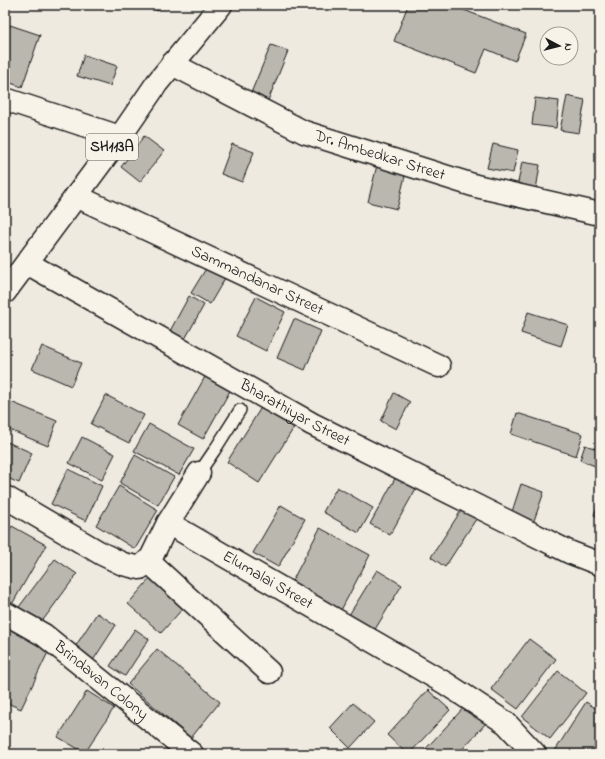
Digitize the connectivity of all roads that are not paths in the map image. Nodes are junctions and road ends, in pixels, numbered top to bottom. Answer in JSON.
{"nodes":[{"id":1,"x":221,"y":5,"type":"edge"},
{"id":2,"x":172,"y":64,"type":"junction"},
{"id":3,"x":5,"y":98,"type":"edge"},
{"id":4,"x":120,"y":136,"type":"junction"},
{"id":5,"x":76,"y":196,"type":"junction"},
{"id":6,"x":600,"y":214,"type":"edge"},
{"id":7,"x":27,"y":263,"type":"junction"},
{"id":8,"x":5,"y":292,"type":"edge"},
{"id":9,"x":439,"y":366,"type":"dead end"},
{"id":10,"x":240,"y":410,"type":"dead end"},
{"id":11,"x":199,"y":473,"type":"joint"},
{"id":12,"x":5,"y":497,"type":"edge"},
{"id":13,"x":168,"y":523,"type":"junction"},
{"id":14,"x":148,"y":561,"type":"junction"},
{"id":15,"x":600,"y":564,"type":"edge"},
{"id":16,"x":5,"y":613,"type":"edge"},
{"id":17,"x":269,"y":672,"type":"dead end"},
{"id":18,"x":192,"y":754,"type":"edge"},
{"id":19,"x":536,"y":754,"type":"edge"}],
"edges":[{"from":1,"to":2,"type":"street","number":"SH113A"},
{"from":2,"to":4,"type":"street","number":"SH113A"},
{"from":2,"to":6,"type":"street","name":"Dr. Ambedkar Street"},
{"from":3,"to":4,"type":"street"},
{"from":4,"to":5,"type":"street","number":"SH113A"},
{"from":5,"to":7,"type":"street","number":"SH113A"},
{"from":5,"to":9,"type":"street","name":"Sammandanar Street"},
{"from":7,"to":8,"type":"street","number":"SH113A"},
{"from":7,"to":15,"type":"street","name":"Bharathiyar Street"},
{"from":10,"to":11,"type":"lane"},
{"from":11,"to":13,"type":"street"},
{"from":12,"to":14,"type":"street"},
{"from":13,"to":14,"type":"street"},
{"from":13,"to":19,"type":"street","name":"Elumalai Street"},
{"from":14,"to":17,"type":"street"},
{"from":16,"to":18,"type":"street","name":"Brindavan Colony"}]}
